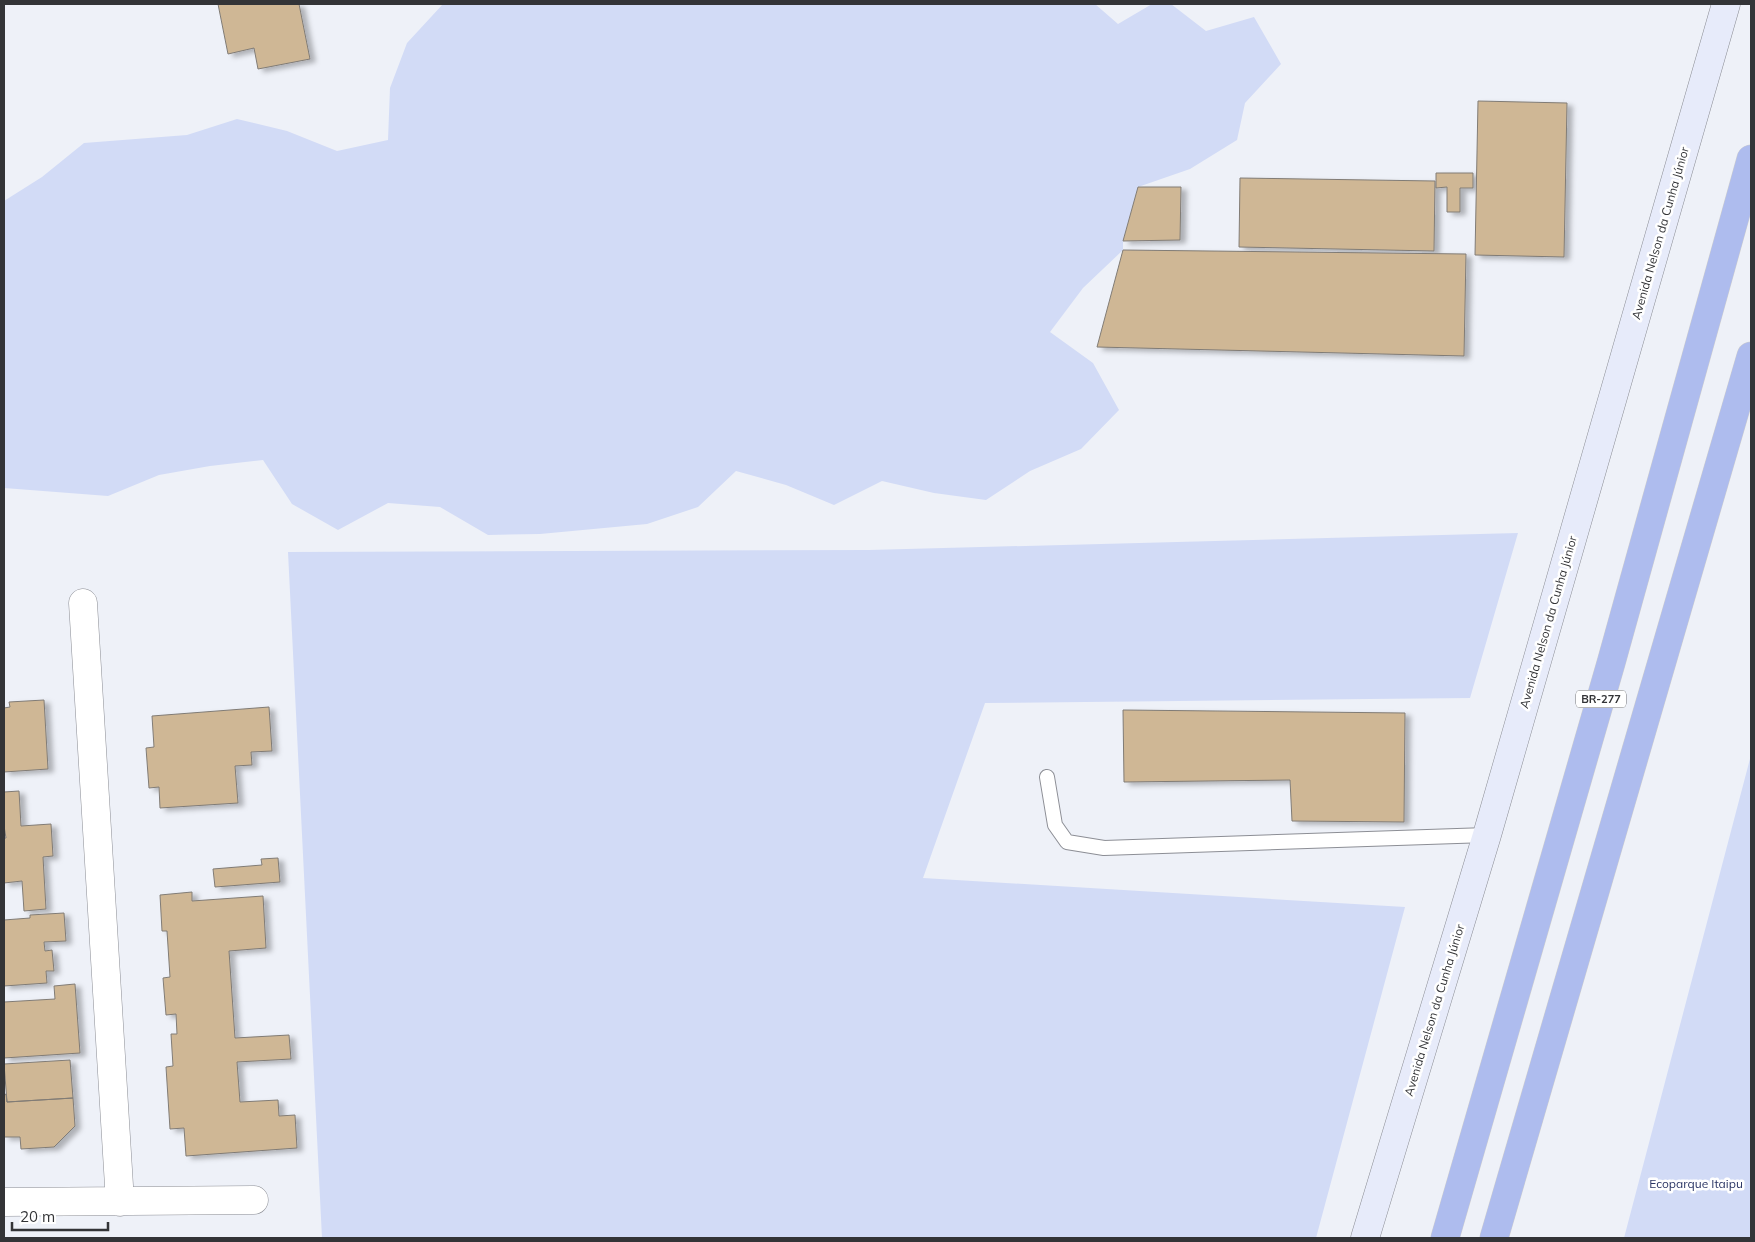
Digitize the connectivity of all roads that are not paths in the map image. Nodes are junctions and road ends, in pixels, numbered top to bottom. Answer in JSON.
{"nodes":[{"id":1,"x":1726,"y":4,"type":"edge"},
{"id":2,"x":1751,"y":159,"type":"edge"},
{"id":3,"x":1751,"y":356,"type":"edge"},
{"id":4,"x":1751,"y":425,"type":"edge"},
{"id":5,"x":1683,"y":594,"type":"junction"},
{"id":6,"x":84,"y":603,"type":"dead end"},
{"id":7,"x":1047,"y":777,"type":"dead end"},
{"id":8,"x":1487,"y":835,"type":"junction"},
{"id":9,"x":254,"y":1200,"type":"dead end"},
{"id":10,"x":4,"y":1202,"type":"edge"},
{"id":11,"x":120,"y":1202,"type":"junction"},
{"id":12,"x":1365,"y":1238,"type":"edge"},
{"id":13,"x":1445,"y":1238,"type":"edge"},
{"id":14,"x":1494,"y":1238,"type":"edge"}],
"edges":[{"from":1,"to":8,"type":"street","name":"Avenida Nelson da Cunha Júnior"},
{"from":2,"to":13,"type":"highway","number":"BR-277"},
{"from":3,"to":5,"type":"highway"},
{"from":4,"to":5,"type":"highway"},
{"from":5,"to":14,"type":"highway"},
{"from":6,"to":11,"type":"street"},
{"from":7,"to":8,"type":"lane"},
{"from":8,"to":12,"type":"street","name":"Avenida Nelson da Cunha Júnior"},
{"from":9,"to":11,"type":"street"},
{"from":10,"to":11,"type":"street"}]}
